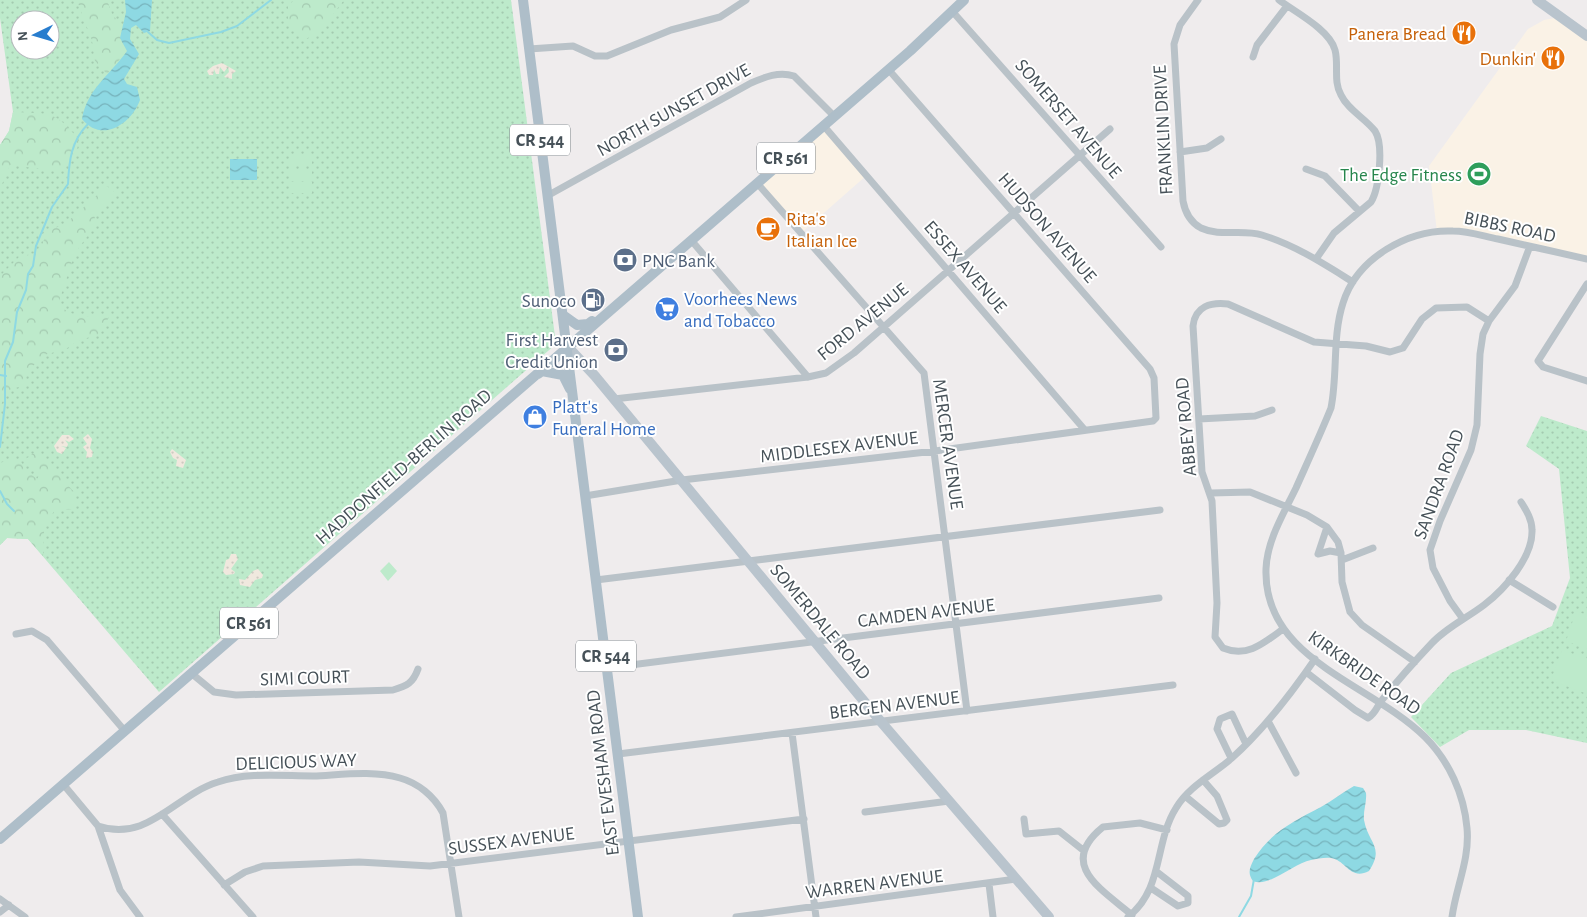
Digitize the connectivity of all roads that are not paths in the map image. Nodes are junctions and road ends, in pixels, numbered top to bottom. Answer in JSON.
{"nodes":[{"id":1,"x":523,"y":0,"type":"edge"},
{"id":2,"x":746,"y":0,"type":"edge"},
{"id":3,"x":964,"y":0,"type":"edge"},
{"id":4,"x":1198,"y":0,"type":"edge"},
{"id":5,"x":1279,"y":0,"type":"edge"},
{"id":6,"x":1537,"y":0,"type":"edge"},
{"id":7,"x":1287,"y":6,"type":"junction"},
{"id":8,"x":952,"y":12,"type":"junction"},
{"id":9,"x":1587,"y":36,"type":"edge"},
{"id":10,"x":529,"y":49,"type":"junction"},
{"id":11,"x":1253,"y":58,"type":"dead end"},
{"id":12,"x":888,"y":69,"type":"junction"},
{"id":13,"x":834,"y":116,"type":"junction"},
{"id":14,"x":823,"y":125,"type":"junction"},
{"id":15,"x":1110,"y":129,"type":"dead end"},
{"id":16,"x":1221,"y":139,"type":"dead end"},
{"id":17,"x":1180,"y":152,"type":"junction"},
{"id":18,"x":1081,"y":156,"type":"junction"},
{"id":19,"x":1306,"y":169,"type":"dead end"},
{"id":20,"x":757,"y":183,"type":"junction"},
{"id":21,"x":547,"y":196,"type":"junction"},
{"id":22,"x":1359,"y":211,"type":"junction"},
{"id":23,"x":1015,"y":213,"type":"junction"},
{"id":24,"x":691,"y":240,"type":"junction"},
{"id":25,"x":1530,"y":246,"type":"junction"},
{"id":26,"x":1160,"y":247,"type":"dead end"},
{"id":27,"x":1316,"y":259,"type":"junction"},
{"id":28,"x":1587,"y":259,"type":"edge"},
{"id":29,"x":949,"y":270,"type":"junction"},
{"id":30,"x":1353,"y":282,"type":"junction"},
{"id":31,"x":1587,"y":284,"type":"edge"},
{"id":32,"x":563,"y":315,"type":"junction"},
{"id":33,"x":1489,"y":321,"type":"junction"},
{"id":34,"x":596,"y":322,"type":"junction"},
{"id":35,"x":883,"y":327,"type":"junction"},
{"id":36,"x":1337,"y":343,"type":"junction"},
{"id":37,"x":567,"y":346,"type":"junction"},
{"id":38,"x":534,"y":375,"type":"junction"},
{"id":39,"x":808,"y":377,"type":"junction"},
{"id":40,"x":1587,"y":381,"type":"edge"},
{"id":41,"x":573,"y":395,"type":"junction"},
{"id":42,"x":614,"y":399,"type":"junction"},
{"id":43,"x":1272,"y":410,"type":"dead end"},
{"id":44,"x":1156,"y":418,"type":"joint"},
{"id":45,"x":1199,"y":419,"type":"junction"},
{"id":46,"x":1084,"y":429,"type":"junction"},
{"id":47,"x":934,"y":450,"type":"junction"},
{"id":48,"x":682,"y":480,"type":"junction"},
{"id":49,"x":1211,"y":493,"type":"junction"},
{"id":50,"x":585,"y":496,"type":"junction"},
{"id":51,"x":1521,"y":502,"type":"dead end"},
{"id":52,"x":1286,"y":507,"type":"junction"},
{"id":53,"x":1160,"y":510,"type":"dead end"},
{"id":54,"x":1327,"y":527,"type":"junction"},
{"id":55,"x":946,"y":538,"type":"junction"},
{"id":56,"x":1373,"y":548,"type":"dead end"},
{"id":57,"x":1342,"y":557,"type":"junction"},
{"id":58,"x":748,"y":561,"type":"junction"},
{"id":59,"x":596,"y":580,"type":"junction"},
{"id":60,"x":1509,"y":580,"type":"junction"},
{"id":61,"x":1160,"y":598,"type":"dead end"},
{"id":62,"x":1553,"y":608,"type":"dead end"},
{"id":63,"x":1463,"y":619,"type":"junction"},
{"id":64,"x":957,"y":624,"type":"junction"},
{"id":65,"x":1283,"y":629,"type":"junction"},
{"id":66,"x":16,"y":634,"type":"dead end"},
{"id":67,"x":816,"y":643,"type":"junction"},
{"id":68,"x":1315,"y":659,"type":"junction"},
{"id":69,"x":1415,"y":662,"type":"junction"},
{"id":70,"x":607,"y":668,"type":"junction"},
{"id":71,"x":418,"y":669,"type":"dead end"},
{"id":72,"x":1306,"y":672,"type":"junction"},
{"id":73,"x":191,"y":673,"type":"junction"},
{"id":74,"x":1173,"y":685,"type":"dead end"},
{"id":75,"x":1380,"y":702,"type":"junction"},
{"id":76,"x":967,"y":711,"type":"junction"},
{"id":77,"x":882,"y":722,"type":"junction"},
{"id":78,"x":1268,"y":722,"type":"junction"},
{"id":79,"x":124,"y":730,"type":"junction"},
{"id":80,"x":792,"y":733,"type":"junction"},
{"id":81,"x":1246,"y":744,"type":"junction"},
{"id":82,"x":618,"y":754,"type":"junction"},
{"id":83,"x":1231,"y":758,"type":"junction"},
{"id":84,"x":1296,"y":773,"type":"dead end"},
{"id":85,"x":1204,"y":780,"type":"junction"},
{"id":86,"x":63,"y":784,"type":"junction"},
{"id":87,"x":1185,"y":796,"type":"junction"},
{"id":88,"x":949,"y":801,"type":"junction"},
{"id":89,"x":865,"y":812,"type":"dead end"},
{"id":90,"x":162,"y":814,"type":"junction"},
{"id":91,"x":804,"y":819,"type":"junction"},
{"id":92,"x":1024,"y":819,"type":"dead end"},
{"id":93,"x":98,"y":826,"type":"junction"},
{"id":94,"x":1167,"y":830,"type":"junction"},
{"id":95,"x":0,"y":839,"type":"edge"},
{"id":96,"x":628,"y":841,"type":"junction"},
{"id":97,"x":1083,"y":850,"type":"junction"},
{"id":98,"x":452,"y":864,"type":"junction"},
{"id":99,"x":1157,"y":872,"type":"junction"},
{"id":100,"x":1016,"y":879,"type":"junction"},
{"id":101,"x":989,"y":884,"type":"junction"},
{"id":102,"x":224,"y":885,"type":"junction"},
{"id":103,"x":1151,"y":888,"type":"junction"},
{"id":104,"x":0,"y":899,"type":"edge"},
{"id":105,"x":9,"y":904,"type":"junction"},
{"id":106,"x":814,"y":907,"type":"junction"},
{"id":107,"x":0,"y":912,"type":"edge"},
{"id":108,"x":1130,"y":916,"type":"edge"},
{"id":109,"x":25,"y":917,"type":"edge"},
{"id":110,"x":140,"y":917,"type":"edge"},
{"id":111,"x":253,"y":917,"type":"edge"},
{"id":112,"x":459,"y":917,"type":"edge"},
{"id":113,"x":638,"y":917,"type":"edge"},
{"id":114,"x":736,"y":917,"type":"edge"},
{"id":115,"x":816,"y":917,"type":"edge"},
{"id":116,"x":993,"y":917,"type":"edge"},
{"id":117,"x":1049,"y":917,"type":"edge"},
{"id":118,"x":1452,"y":917,"type":"edge"}],
"edges":[{"from":1,"to":10,"type":"main road","name":"EAST EVESHAM ROAD","number":"CR 544"},
{"from":2,"to":10,"type":"street"},
{"from":3,"to":8,"type":"main road","name":"HADDONFIELD-BERLIN ROAD","number":"CR 561"},
{"from":4,"to":17,"type":"street","name":"FRANKLIN DRIVE"},
{"from":5,"to":7,"type":"street"},
{"from":6,"to":9,"type":"main road"},
{"from":7,"to":11,"type":"street"},
{"from":7,"to":22,"type":"street"},
{"from":8,"to":12,"type":"main road","name":"HADDONFIELD-BERLIN ROAD","number":"CR 561"},
{"from":8,"to":18,"type":"street","name":"SOMERSET AVENUE"},
{"from":10,"to":21,"type":"main road","name":"EAST EVESHAM ROAD","number":"CR 544"},
{"from":12,"to":13,"type":"main road","name":"HADDONFIELD-BERLIN ROAD","number":"CR 561"},
{"from":12,"to":23,"type":"street","name":"HUDSON AVENUE"},
{"from":13,"to":14,"type":"main road","name":"HADDONFIELD-BERLIN ROAD","number":"CR 561"},
{"from":13,"to":21,"type":"street","name":"NORTH SUNSET DRIVE"},
{"from":14,"to":20,"type":"main road","name":"HADDONFIELD-BERLIN ROAD","number":"CR 561"},
{"from":14,"to":29,"type":"street","name":"ESSEX AVENUE"},
{"from":15,"to":18,"type":"street","name":"FORD AVENUE"},
{"from":16,"to":17,"type":"street"},
{"from":17,"to":27,"type":"street","name":"FRANKLIN DRIVE"},
{"from":18,"to":23,"type":"street","name":"FORD AVENUE"},
{"from":18,"to":26,"type":"street","name":"SOMERSET AVENUE"},
{"from":19,"to":22,"type":"street"},
{"from":20,"to":24,"type":"main road","name":"HADDONFIELD-BERLIN ROAD","number":"CR 561"},
{"from":20,"to":35,"type":"street","name":"MERCER AVENUE"},
{"from":21,"to":32,"type":"main road","name":"EAST EVESHAM ROAD","number":"CR 544"},
{"from":22,"to":27,"type":"street"},
{"from":23,"to":29,"type":"street","name":"FORD AVENUE"},
{"from":23,"to":44,"type":"street","name":"HUDSON AVENUE"},
{"from":24,"to":34,"type":"main road","name":"HADDONFIELD-BERLIN ROAD","number":"CR 561"},
{"from":24,"to":39,"type":"street"},
{"from":25,"to":28,"type":"street","name":"BIBBS ROAD"},
{"from":25,"to":30,"type":"street","name":"BIBBS ROAD"},
{"from":25,"to":33,"type":"street","name":"SANDRA ROAD"},
{"from":27,"to":30,"type":"street","name":"FRANKLIN DRIVE"},
{"from":29,"to":35,"type":"street","name":"FORD AVENUE"},
{"from":29,"to":46,"type":"street","name":"ESSEX AVENUE"},
{"from":30,"to":36,"type":"street","name":"KIRKBRIDE ROAD"},
{"from":31,"to":40,"type":"street"},
{"from":32,"to":34,"type":"main road"},
{"from":32,"to":37,"type":"main road","name":"EAST EVESHAM ROAD","number":"CR 544"},
{"from":33,"to":36,"type":"street"},
{"from":33,"to":63,"type":"street","name":"SANDRA ROAD"},
{"from":34,"to":37,"type":"main road","name":"HADDONFIELD-BERLIN ROAD","number":"CR 561"},
{"from":35,"to":39,"type":"street","name":"FORD AVENUE"},
{"from":35,"to":47,"type":"street","name":"MERCER AVENUE"},
{"from":36,"to":45,"type":"street","name":"ABBEY ROAD"},
{"from":36,"to":52,"type":"street","name":"KIRKBRIDE ROAD"},
{"from":37,"to":38,"type":"main road","name":"HADDONFIELD-BERLIN ROAD","number":"CR 561"},
{"from":37,"to":41,"type":"main road","name":"EAST EVESHAM ROAD","number":"CR 544"},
{"from":37,"to":42,"type":"main road","name":"SOMERDALE ROAD"},
{"from":38,"to":41,"type":"main road"},
{"from":38,"to":73,"type":"main road","name":"HADDONFIELD-BERLIN ROAD","number":"CR 561"},
{"from":39,"to":42,"type":"street","name":"FORD AVENUE"},
{"from":41,"to":50,"type":"main road","name":"EAST EVESHAM ROAD","number":"CR 544"},
{"from":42,"to":48,"type":"main road","name":"SOMERDALE ROAD"},
{"from":43,"to":45,"type":"street"},
{"from":44,"to":46,"type":"street","name":"MIDDLESEX AVENUE"},
{"from":45,"to":49,"type":"street","name":"ABBEY ROAD"},
{"from":46,"to":47,"type":"street","name":"MIDDLESEX AVENUE"},
{"from":47,"to":48,"type":"street","name":"MIDDLESEX AVENUE"},
{"from":47,"to":55,"type":"street","name":"MERCER AVENUE"},
{"from":48,"to":50,"type":"street","name":"MIDDLESEX AVENUE"},
{"from":48,"to":58,"type":"main road","name":"SOMERDALE ROAD"},
{"from":49,"to":52,"type":"street"},
{"from":49,"to":65,"type":"street","name":"ABBEY ROAD"},
{"from":50,"to":59,"type":"main road","name":"EAST EVESHAM ROAD","number":"CR 544"},
{"from":51,"to":60,"type":"street"},
{"from":52,"to":54,"type":"street"},
{"from":52,"to":65,"type":"street","name":"KIRKBRIDE ROAD"},
{"from":53,"to":55,"type":"street"},
{"from":54,"to":57,"type":"street"},
{"from":54,"to":57,"type":"street"},
{"from":55,"to":58,"type":"street"},
{"from":55,"to":64,"type":"street","name":"MERCER AVENUE"},
{"from":56,"to":57,"type":"street"},
{"from":57,"to":69,"type":"street"},
{"from":58,"to":59,"type":"street"},
{"from":58,"to":67,"type":"main road","name":"SOMERDALE ROAD"},
{"from":59,"to":70,"type":"main road","name":"EAST EVESHAM ROAD","number":"CR 544"},
{"from":60,"to":62,"type":"street"},
{"from":60,"to":63,"type":"street"},
{"from":61,"to":64,"type":"street","name":"CAMDEN AVENUE"},
{"from":63,"to":69,"type":"street"},
{"from":64,"to":67,"type":"street","name":"CAMDEN AVENUE"},
{"from":64,"to":76,"type":"street","name":"MERCER AVENUE"},
{"from":65,"to":68,"type":"street","name":"KIRKBRIDE ROAD"},
{"from":66,"to":79,"type":"street"},
{"from":67,"to":70,"type":"street","name":"CAMDEN AVENUE"},
{"from":67,"to":77,"type":"main road","name":"SOMERDALE ROAD"},
{"from":68,"to":72,"type":"street"},
{"from":68,"to":75,"type":"street","name":"KIRKBRIDE ROAD"},
{"from":69,"to":75,"type":"street"},
{"from":70,"to":82,"type":"main road","name":"EAST EVESHAM ROAD","number":"CR 544"},
{"from":71,"to":73,"type":"street","name":"SIMI COURT"},
{"from":72,"to":75,"type":"street"},
{"from":72,"to":78,"type":"street"},
{"from":73,"to":79,"type":"main road","name":"HADDONFIELD-BERLIN ROAD","number":"CR 561"},
{"from":74,"to":76,"type":"street","name":"BERGEN AVENUE"},
{"from":75,"to":118,"type":"street","name":"KIRKBRIDE ROAD"},
{"from":76,"to":77,"type":"street","name":"BERGEN AVENUE"},
{"from":77,"to":80,"type":"street","name":"BERGEN AVENUE"},
{"from":77,"to":88,"type":"main road","name":"SOMERDALE ROAD"},
{"from":78,"to":81,"type":"street"},
{"from":78,"to":84,"type":"street"},
{"from":79,"to":86,"type":"main road","name":"HADDONFIELD-BERLIN ROAD","number":"CR 561"},
{"from":80,"to":82,"type":"street","name":"BERGEN AVENUE"},
{"from":80,"to":91,"type":"street"},
{"from":81,"to":83,"type":"street"},
{"from":81,"to":83,"type":"street"},
{"from":82,"to":96,"type":"main road","name":"EAST EVESHAM ROAD","number":"CR 544"},
{"from":83,"to":85,"type":"street"},
{"from":85,"to":87,"type":"street"},
{"from":85,"to":87,"type":"street"},
{"from":86,"to":93,"type":"street"},
{"from":86,"to":95,"type":"main road","name":"HADDONFIELD-BERLIN ROAD","number":"CR 561"},
{"from":87,"to":94,"type":"street"},
{"from":88,"to":89,"type":"street"},
{"from":88,"to":100,"type":"main road","name":"SOMERDALE ROAD"},
{"from":90,"to":93,"type":"street","name":"DELICIOUS WAY"},
{"from":90,"to":98,"type":"street","name":"DELICIOUS WAY"},
{"from":90,"to":102,"type":"street"},
{"from":91,"to":96,"type":"street","name":"SUSSEX AVENUE"},
{"from":91,"to":106,"type":"street"},
{"from":92,"to":97,"type":"street"},
{"from":93,"to":110,"type":"street"},
{"from":94,"to":97,"type":"street"},
{"from":94,"to":99,"type":"street"},
{"from":96,"to":98,"type":"street","name":"SUSSEX AVENUE"},
{"from":96,"to":113,"type":"main road","name":"EAST EVESHAM ROAD","number":"CR 544"},
{"from":97,"to":108,"type":"street"},
{"from":98,"to":102,"type":"street","name":"SUSSEX AVENUE"},
{"from":98,"to":112,"type":"street","name":"DELICIOUS WAY"},
{"from":99,"to":103,"type":"street"},
{"from":99,"to":103,"type":"street"},
{"from":100,"to":101,"type":"street","name":"WARREN AVENUE"},
{"from":100,"to":117,"type":"main road","name":"SOMERDALE ROAD"},
{"from":101,"to":106,"type":"street","name":"WARREN AVENUE"},
{"from":101,"to":116,"type":"street"},
{"from":102,"to":111,"type":"street"},
{"from":103,"to":108,"type":"street"},
{"from":104,"to":105,"type":"street"},
{"from":105,"to":107,"type":"street"},
{"from":105,"to":109,"type":"street"},
{"from":106,"to":114,"type":"street","name":"WARREN AVENUE"},
{"from":106,"to":115,"type":"street"}]}
